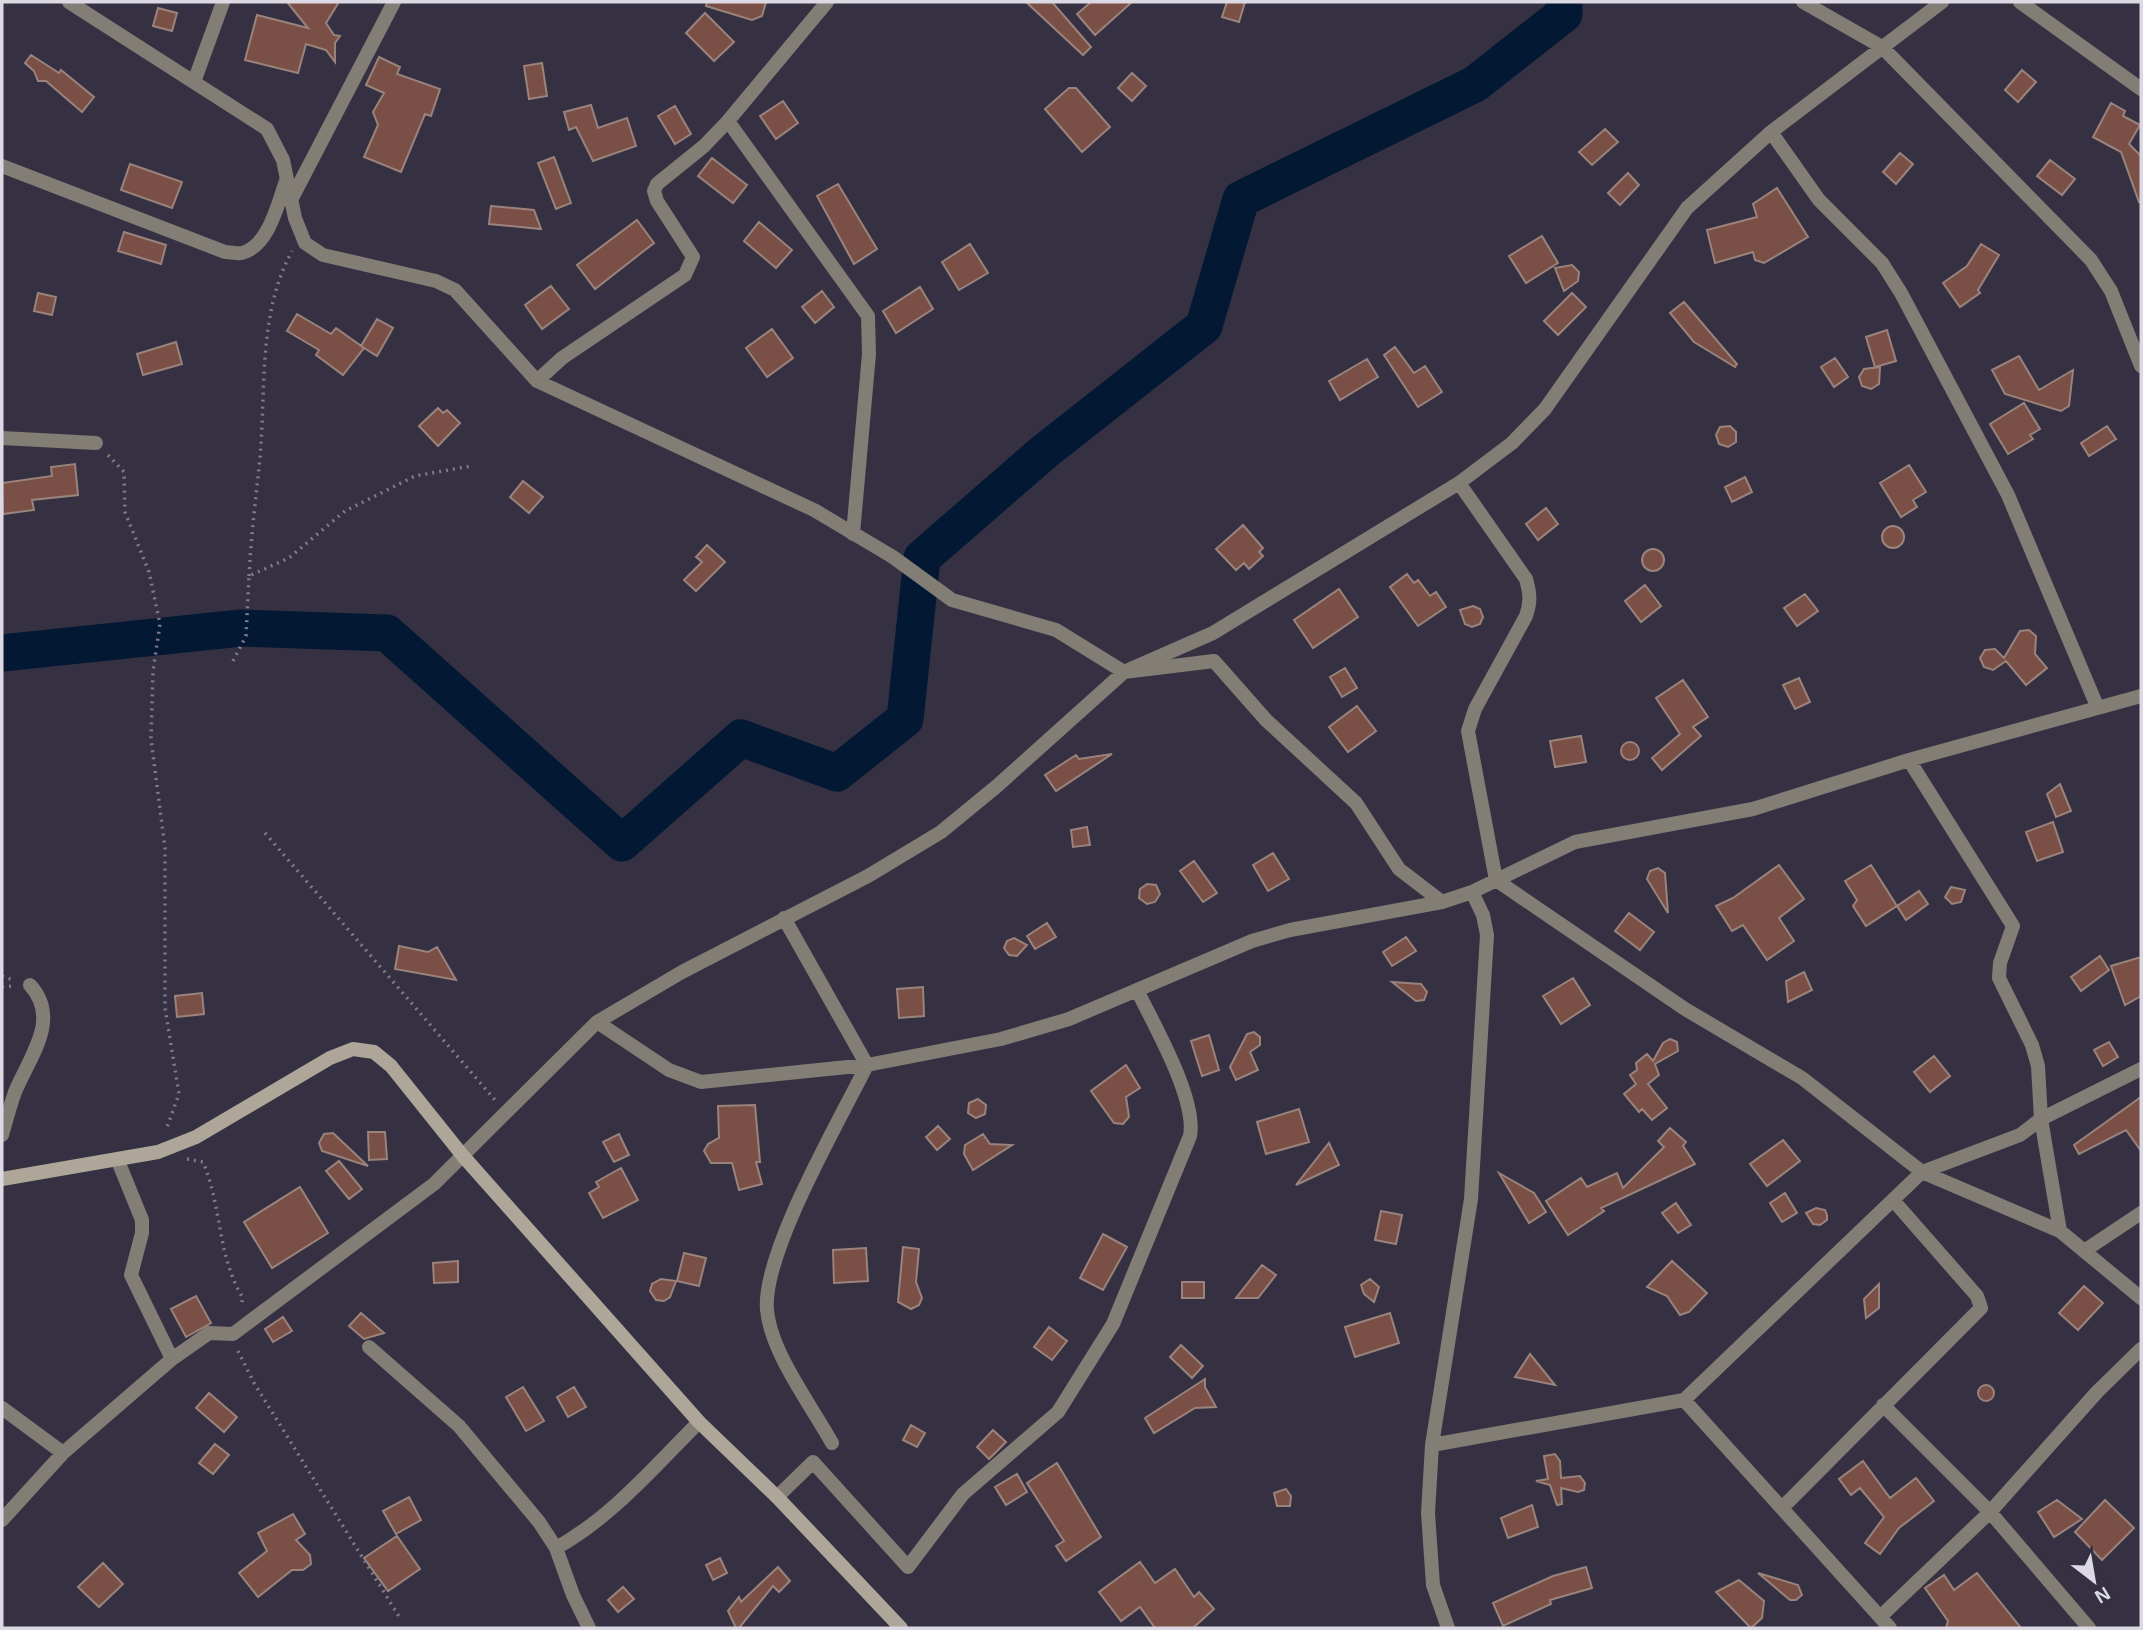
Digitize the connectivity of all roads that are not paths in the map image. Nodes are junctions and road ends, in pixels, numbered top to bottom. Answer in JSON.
{"nodes":[{"id":1,"x":69,"y":2,"type":"edge"},
{"id":2,"x":223,"y":2,"type":"edge"},
{"id":3,"x":394,"y":2,"type":"edge"},
{"id":4,"x":827,"y":2,"type":"edge"},
{"id":5,"x":1803,"y":2,"type":"edge"},
{"id":6,"x":1942,"y":2,"type":"edge"},
{"id":7,"x":2020,"y":2,"type":"edge"},
{"id":8,"x":1882,"y":47,"type":"junction"},
{"id":9,"x":194,"y":82,"type":"junction"},
{"id":10,"x":2141,"y":89,"type":"edge"},
{"id":11,"x":728,"y":121,"type":"junction"},
{"id":12,"x":1771,"y":132,"type":"junction"},
{"id":13,"x":2,"y":166,"type":"edge"},
{"id":14,"x":287,"y":180,"type":"junction"},
{"id":15,"x":291,"y":200,"type":"junction"},
{"id":16,"x":2141,"y":366,"type":"edge"},
{"id":17,"x":537,"y":381,"type":"junction"},
{"id":18,"x":2,"y":438,"type":"edge"},
{"id":19,"x":96,"y":443,"type":"road end"},
{"id":20,"x":1459,"y":483,"type":"junction"},
{"id":21,"x":853,"y":534,"type":"junction"},
{"id":22,"x":1124,"y":672,"type":"junction"},
{"id":23,"x":2141,"y":696,"type":"edge"},
{"id":24,"x":2097,"y":706,"type":"junction"},
{"id":25,"x":1909,"y":760,"type":"junction"},
{"id":26,"x":1496,"y":880,"type":"junction"},
{"id":27,"x":1472,"y":892,"type":"junction"},
{"id":28,"x":1442,"y":902,"type":"junction"},
{"id":29,"x":784,"y":918,"type":"junction"},
{"id":30,"x":30,"y":985,"type":"dead end"},
{"id":31,"x":1137,"y":990,"type":"junction"},
{"id":32,"x":597,"y":1022,"type":"junction"},
{"id":33,"x":867,"y":1065,"type":"junction"},
{"id":34,"x":2141,"y":1069,"type":"edge"},
{"id":35,"x":2041,"y":1119,"type":"junction"},
{"id":36,"x":2,"y":1135,"type":"edge"},
{"id":37,"x":463,"y":1156,"type":"junction"},
{"id":38,"x":118,"y":1161,"type":"junction"},
{"id":39,"x":1922,"y":1172,"type":"junction"},
{"id":40,"x":2,"y":1179,"type":"edge"},
{"id":41,"x":1893,"y":1200,"type":"junction"},
{"id":42,"x":2141,"y":1213,"type":"edge"},
{"id":43,"x":2060,"y":1231,"type":"junction"},
{"id":44,"x":2084,"y":1251,"type":"junction"},
{"id":45,"x":2141,"y":1298,"type":"edge"},
{"id":46,"x":369,"y":1347,"type":"dead end"},
{"id":47,"x":2141,"y":1349,"type":"edge"},
{"id":48,"x":173,"y":1359,"type":"junction"},
{"id":49,"x":1684,"y":1400,"type":"junction"},
{"id":50,"x":1883,"y":1405,"type":"junction"},
{"id":51,"x":2,"y":1408,"type":"edge"},
{"id":52,"x":699,"y":1422,"type":"junction"},
{"id":53,"x":832,"y":1443,"type":"dead end"},
{"id":54,"x":1432,"y":1445,"type":"junction"},
{"id":55,"x":63,"y":1453,"type":"junction"},
{"id":56,"x":778,"y":1497,"type":"junction"},
{"id":57,"x":1782,"y":1508,"type":"junction"},
{"id":58,"x":1990,"y":1512,"type":"junction"},
{"id":59,"x":2,"y":1520,"type":"edge"},
{"id":60,"x":556,"y":1548,"type":"junction"},
{"id":61,"x":1885,"y":1623,"type":"edge"},
{"id":62,"x":589,"y":1628,"type":"edge"},
{"id":63,"x":901,"y":1628,"type":"edge"},
{"id":64,"x":1448,"y":1628,"type":"edge"},
{"id":65,"x":2089,"y":1628,"type":"edge"}],
"edges":[{"from":1,"to":9,"type":"street"},
{"from":2,"to":9,"type":"street"},
{"from":3,"to":15,"type":"street"},
{"from":4,"to":11,"type":"street"},
{"from":5,"to":8,"type":"street"},
{"from":6,"to":8,"type":"street"},
{"from":7,"to":10,"type":"street"},
{"from":8,"to":12,"type":"street"},
{"from":8,"to":16,"type":"street"},
{"from":9,"to":14,"type":"street"},
{"from":11,"to":17,"type":"street"},
{"from":11,"to":21,"type":"street"},
{"from":12,"to":20,"type":"street"},
{"from":12,"to":24,"type":"street"},
{"from":13,"to":14,"type":"street"},
{"from":14,"to":15,"type":"street"},
{"from":15,"to":17,"type":"street"},
{"from":17,"to":21,"type":"street"},
{"from":18,"to":19,"type":"street"},
{"from":20,"to":22,"type":"street"},
{"from":20,"to":26,"type":"street"},
{"from":21,"to":22,"type":"street"},
{"from":22,"to":28,"type":"street"},
{"from":22,"to":29,"type":"street"},
{"from":23,"to":24,"type":"street"},
{"from":24,"to":25,"type":"street"},
{"from":25,"to":26,"type":"street"},
{"from":25,"to":35,"type":"street"},
{"from":26,"to":27,"type":"street"},
{"from":26,"to":39,"type":"street"},
{"from":27,"to":28,"type":"street"},
{"from":27,"to":54,"type":"street"},
{"from":28,"to":31,"type":"street"},
{"from":29,"to":32,"type":"street"},
{"from":29,"to":33,"type":"street"},
{"from":30,"to":36,"type":"street"},
{"from":31,"to":33,"type":"street"},
{"from":31,"to":56,"type":"street"},
{"from":32,"to":33,"type":"street"},
{"from":32,"to":37,"type":"street"},
{"from":33,"to":53,"type":"street"},
{"from":34,"to":35,"type":"street"},
{"from":35,"to":39,"type":"street"},
{"from":35,"to":43,"type":"street"},
{"from":37,"to":38,"type":"street"},
{"from":37,"to":48,"type":"street"},
{"from":37,"to":52,"type":"street"},
{"from":38,"to":40,"type":"street"},
{"from":38,"to":48,"type":"street"},
{"from":39,"to":41,"type":"street"},
{"from":39,"to":43,"type":"street"},
{"from":41,"to":49,"type":"street"},
{"from":41,"to":50,"type":"street"},
{"from":42,"to":44,"type":"street"},
{"from":43,"to":44,"type":"street"},
{"from":44,"to":45,"type":"street"},
{"from":46,"to":60,"type":"street"},
{"from":47,"to":58,"type":"street"},
{"from":48,"to":55,"type":"street"},
{"from":49,"to":54,"type":"street"},
{"from":49,"to":57,"type":"street"},
{"from":50,"to":57,"type":"street"},
{"from":50,"to":58,"type":"street"},
{"from":51,"to":55,"type":"street"},
{"from":52,"to":56,"type":"street"},
{"from":52,"to":60,"type":"street"},
{"from":54,"to":64,"type":"street"},
{"from":55,"to":59,"type":"street"},
{"from":56,"to":63,"type":"street"},
{"from":57,"to":61,"type":"street"},
{"from":58,"to":61,"type":"street"},
{"from":58,"to":65,"type":"street"},
{"from":60,"to":62,"type":"street"}]}
